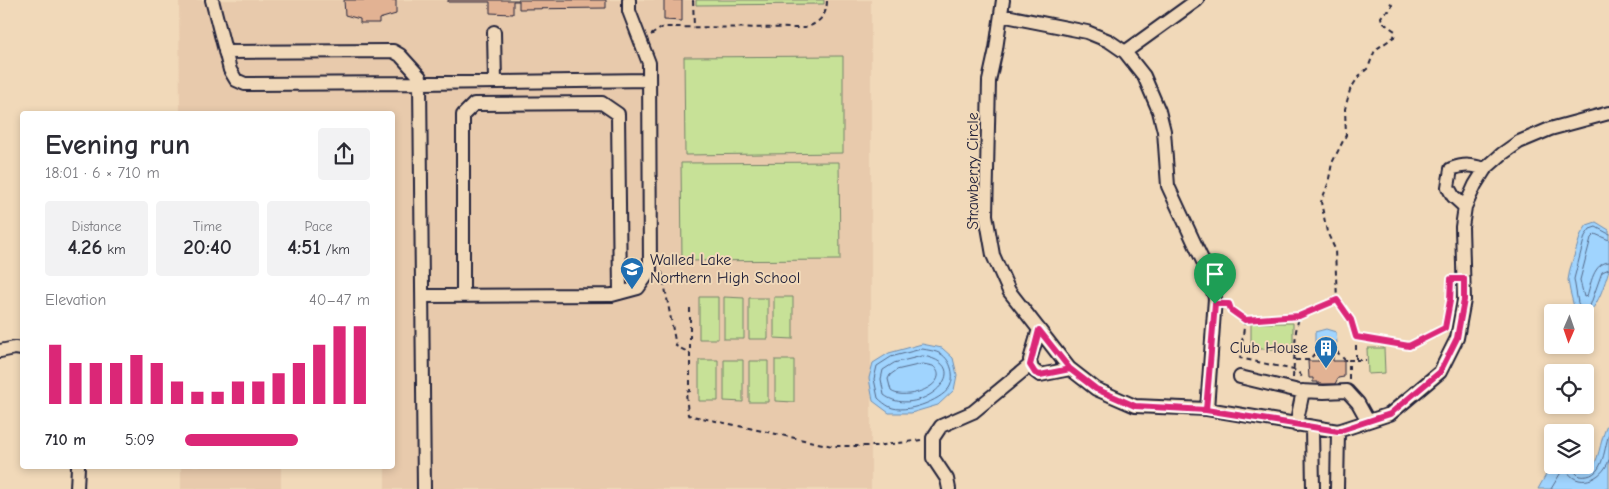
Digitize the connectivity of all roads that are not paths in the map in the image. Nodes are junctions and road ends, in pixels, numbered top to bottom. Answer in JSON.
{"nodes":[{"id":1,"x":212,"y":0,"type":"edge"},
{"id":2,"x":629,"y":0,"type":"edge"},
{"id":3,"x":1002,"y":0,"type":"edge"},
{"id":4,"x":1196,"y":0,"type":"edge"},
{"id":5,"x":1001,"y":15,"type":"junction"},
{"id":6,"x":494,"y":32,"type":"dead end"},
{"id":7,"x":225,"y":52,"type":"junction"},
{"id":8,"x":1125,"y":52,"type":"junction"},
{"id":9,"x":649,"y":80,"type":"junction"},
{"id":10,"x":494,"y":82,"type":"junction"},
{"id":11,"x":420,"y":83,"type":"junction"},
{"id":12,"x":1609,"y":113,"type":"edge"},
{"id":13,"x":1485,"y":169,"type":"junction"},
{"id":14,"x":1465,"y":207,"type":"junction"},
{"id":15,"x":620,"y":292,"type":"junction"},
{"id":16,"x":422,"y":296,"type":"junction"},
{"id":17,"x":463,"y":296,"type":"junction"},
{"id":18,"x":1039,"y":330,"type":"junction"},
{"id":19,"x":20,"y":349,"type":"edge"},
{"id":20,"x":0,"y":351,"type":"edge"},
{"id":21,"x":1030,"y":365,"type":"junction"},
{"id":22,"x":1070,"y":369,"type":"junction"},
{"id":23,"x":1240,"y":377,"type":"dead end"},
{"id":24,"x":1304,"y":385,"type":"junction"},
{"id":25,"x":1206,"y":410,"type":"junction"},
{"id":26,"x":1368,"y":421,"type":"junction"},
{"id":27,"x":1296,"y":425,"type":"junction"},
{"id":28,"x":1312,"y":428,"type":"junction"},
{"id":29,"x":1338,"y":431,"type":"junction"},
{"id":30,"x":78,"y":469,"type":"edge"},
{"id":31,"x":77,"y":489,"type":"edge"},
{"id":32,"x":424,"y":489,"type":"edge"},
{"id":33,"x":949,"y":489,"type":"edge"},
{"id":34,"x":1313,"y":489,"type":"edge"},
{"id":35,"x":1337,"y":489,"type":"edge"}],
"edges":[{"from":1,"to":7,"type":"street"},
{"from":2,"to":9,"type":"street"},
{"from":3,"to":5,"type":"street","name":"Strawberry Circle"},
{"from":4,"to":8,"type":"street"},
{"from":5,"to":8,"type":"street"},
{"from":5,"to":18,"type":"street","name":"Strawberry Circle"},
{"from":6,"to":10,"type":"street"},
{"from":7,"to":11,"type":"street"},
{"from":7,"to":11,"type":"street"},
{"from":8,"to":25,"type":"street"},
{"from":9,"to":10,"type":"street"},
{"from":9,"to":15,"type":"street"},
{"from":10,"to":11,"type":"street"},
{"from":11,"to":16,"type":"street"},
{"from":12,"to":13,"type":"street","name":"Strawberry Circle"},
{"from":13,"to":14,"type":"street","name":"Strawberry Circle"},
{"from":13,"to":14,"type":"street"},
{"from":14,"to":26,"type":"street","name":"Strawberry Circle"},
{"from":15,"to":17,"type":"street"},
{"from":15,"to":17,"type":"street"},
{"from":16,"to":17,"type":"street"},
{"from":16,"to":32,"type":"street"},
{"from":18,"to":21,"type":"street"},
{"from":18,"to":22,"type":"street","name":"Strawberry Circle"},
{"from":19,"to":20,"type":"street"},
{"from":21,"to":22,"type":"street"},
{"from":21,"to":33,"type":"street"},
{"from":22,"to":25,"type":"street","name":"Strawberry Circle"},
{"from":23,"to":24,"type":"street"},
{"from":24,"to":26,"type":"street"},
{"from":24,"to":27,"type":"street"},
{"from":25,"to":27,"type":"street","name":"Strawberry Circle"},
{"from":26,"to":29,"type":"street","name":"Strawberry Circle"},
{"from":27,"to":28,"type":"street","name":"Strawberry Circle"},
{"from":28,"to":29,"type":"street","name":"Strawberry Circle"},
{"from":28,"to":34,"type":"street"},
{"from":29,"to":35,"type":"street"},
{"from":30,"to":31,"type":"street"}]}
